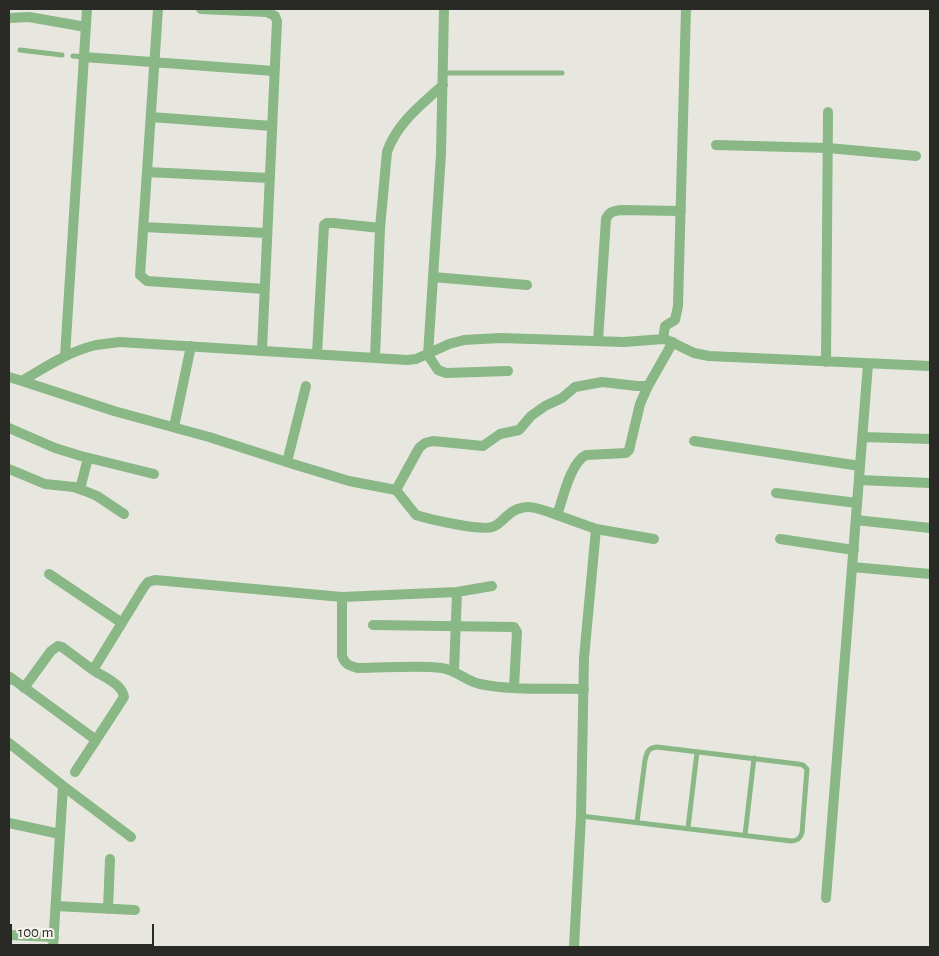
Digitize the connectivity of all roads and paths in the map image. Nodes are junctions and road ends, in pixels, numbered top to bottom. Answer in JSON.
{"nodes":[{"id":1,"x":87,"y":9,"type":"edge"},
{"id":2,"x":158,"y":9,"type":"edge"},
{"id":3,"x":200,"y":9,"type":"edge"},
{"id":4,"x":444,"y":9,"type":"edge"},
{"id":5,"x":686,"y":9,"type":"edge"},
{"id":6,"x":9,"y":18,"type":"edge"},
{"id":7,"x":86,"y":27,"type":"junction"},
{"id":8,"x":20,"y":50,"type":"dead end"},
{"id":9,"x":62,"y":55,"type":"dead end"},
{"id":10,"x":72,"y":56,"type":"dead end"},
{"id":11,"x":84,"y":58,"type":"junction"},
{"id":12,"x":155,"y":62,"type":"junction"},
{"id":13,"x":274,"y":71,"type":"junction"},
{"id":14,"x":443,"y":73,"type":"junction"},
{"id":15,"x":562,"y":73,"type":"dead end"},
{"id":16,"x":442,"y":85,"type":"junction"},
{"id":17,"x":828,"y":112,"type":"dead end"},
{"id":18,"x":151,"y":117,"type":"junction"},
{"id":19,"x":272,"y":126,"type":"junction"},
{"id":20,"x":716,"y":145,"type":"dead end"},
{"id":21,"x":828,"y":148,"type":"junction"},
{"id":22,"x":916,"y":156,"type":"dead end"},
{"id":23,"x":147,"y":172,"type":"junction"},
{"id":24,"x":270,"y":178,"type":"junction"},
{"id":25,"x":681,"y":211,"type":"junction"},
{"id":26,"x":143,"y":226,"type":"junction"},
{"id":27,"x":380,"y":228,"type":"junction"},
{"id":28,"x":267,"y":233,"type":"junction"},
{"id":29,"x":433,"y":277,"type":"junction"},
{"id":30,"x":528,"y":285,"type":"dead end"},
{"id":31,"x":264,"y":289,"type":"junction"},
{"id":32,"x":598,"y":341,"type":"junction"},
{"id":33,"x":668,"y":341,"type":"junction"},
{"id":34,"x":191,"y":346,"type":"junction"},
{"id":35,"x":262,"y":350,"type":"junction"},
{"id":36,"x":317,"y":354,"type":"junction"},
{"id":37,"x":428,"y":354,"type":"junction"},
{"id":38,"x":65,"y":356,"type":"junction"},
{"id":39,"x":376,"y":358,"type":"junction"},
{"id":40,"x":826,"y":362,"type":"junction"},
{"id":41,"x":868,"y":364,"type":"junction"},
{"id":42,"x":930,"y":366,"type":"edge"},
{"id":43,"x":508,"y":371,"type":"dead end"},
{"id":44,"x":9,"y":378,"type":"edge"},
{"id":45,"x":22,"y":380,"type":"junction"},
{"id":46,"x":306,"y":386,"type":"dead end"},
{"id":47,"x":648,"y":386,"type":"junction"},
{"id":48,"x":174,"y":427,"type":"junction"},
{"id":49,"x":9,"y":428,"type":"edge"},
{"id":50,"x":862,"y":437,"type":"junction"},
{"id":51,"x":930,"y":439,"type":"edge"},
{"id":52,"x":694,"y":441,"type":"dead end"},
{"id":53,"x":88,"y":458,"type":"junction"},
{"id":54,"x":287,"y":462,"type":"junction"},
{"id":55,"x":860,"y":466,"type":"junction"},
{"id":56,"x":9,"y":469,"type":"edge"},
{"id":57,"x":154,"y":474,"type":"dead end"},
{"id":58,"x":859,"y":480,"type":"junction"},
{"id":59,"x":930,"y":483,"type":"edge"},
{"id":60,"x":80,"y":489,"type":"junction"},
{"id":61,"x":396,"y":490,"type":"junction"},
{"id":62,"x":776,"y":493,"type":"dead end"},
{"id":63,"x":857,"y":503,"type":"junction"},
{"id":64,"x":124,"y":514,"type":"dead end"},
{"id":65,"x":557,"y":515,"type":"junction"},
{"id":66,"x":856,"y":520,"type":"junction"},
{"id":67,"x":930,"y":528,"type":"edge"},
{"id":68,"x":596,"y":529,"type":"junction"},
{"id":69,"x":780,"y":539,"type":"dead end"},
{"id":70,"x":654,"y":540,"type":"dead end"},
{"id":71,"x":854,"y":550,"type":"junction"},
{"id":72,"x":852,"y":567,"type":"junction"},
{"id":73,"x":49,"y":574,"type":"dead end"},
{"id":74,"x":930,"y":574,"type":"edge"},
{"id":75,"x":492,"y":586,"type":"dead end"},
{"id":76,"x":457,"y":592,"type":"junction"},
{"id":77,"x":342,"y":597,"type":"junction"},
{"id":78,"x":122,"y":623,"type":"junction"},
{"id":79,"x":373,"y":625,"type":"dead end"},
{"id":80,"x":456,"y":627,"type":"junction"},
{"id":81,"x":93,"y":670,"type":"junction"},
{"id":82,"x":454,"y":672,"type":"junction"},
{"id":83,"x":9,"y":678,"type":"edge"},
{"id":84,"x":514,"y":687,"type":"junction"},
{"id":85,"x":24,"y":688,"type":"junction"},
{"id":86,"x":584,"y":689,"type":"junction"},
{"id":87,"x":96,"y":740,"type":"junction"},
{"id":88,"x":9,"y":743,"type":"edge"},
{"id":89,"x":697,"y":752,"type":"junction"},
{"id":90,"x":754,"y":758,"type":"junction"},
{"id":91,"x":75,"y":772,"type":"dead end"},
{"id":92,"x":63,"y":786,"type":"junction"},
{"id":93,"x":581,"y":816,"type":"junction"},
{"id":94,"x":637,"y":822,"type":"junction"},
{"id":95,"x":9,"y":823,"type":"edge"},
{"id":96,"x":688,"y":828,"type":"junction"},
{"id":97,"x":60,"y":834,"type":"junction"},
{"id":98,"x":745,"y":835,"type":"junction"},
{"id":99,"x":131,"y":837,"type":"dead end"},
{"id":100,"x":110,"y":859,"type":"dead end"},
{"id":101,"x":826,"y":898,"type":"dead end"},
{"id":102,"x":56,"y":906,"type":"junction"},
{"id":103,"x":108,"y":909,"type":"junction"},
{"id":104,"x":135,"y":910,"type":"dead end"},
{"id":105,"x":9,"y":935,"type":"edge"},
{"id":106,"x":54,"y":942,"type":"edge"},
{"id":107,"x":574,"y":947,"type":"edge"}],
"edges":[{"from":1,"to":7,"type":"street"},
{"from":2,"to":12,"type":"street"},
{"from":3,"to":13,"type":"street"},
{"from":4,"to":14,"type":"street"},
{"from":5,"to":25,"type":"street"},
{"from":6,"to":7,"type":"street"},
{"from":7,"to":11,"type":"street"},
{"from":8,"to":9,"type":"lane"},
{"from":10,"to":11,"type":"lane"},
{"from":11,"to":12,"type":"street"},
{"from":11,"to":38,"type":"street"},
{"from":12,"to":13,"type":"street"},
{"from":12,"to":18,"type":"street"},
{"from":13,"to":19,"type":"street"},
{"from":14,"to":15,"type":"lane"},
{"from":14,"to":16,"type":"street"},
{"from":16,"to":27,"type":"street"},
{"from":16,"to":29,"type":"street"},
{"from":17,"to":21,"type":"street"},
{"from":18,"to":19,"type":"street"},
{"from":18,"to":23,"type":"street"},
{"from":19,"to":24,"type":"street"},
{"from":20,"to":21,"type":"street"},
{"from":21,"to":22,"type":"street"},
{"from":21,"to":40,"type":"street"},
{"from":23,"to":24,"type":"street"},
{"from":23,"to":26,"type":"street"},
{"from":24,"to":28,"type":"street"},
{"from":25,"to":32,"type":"street"},
{"from":25,"to":33,"type":"street"},
{"from":26,"to":28,"type":"street"},
{"from":26,"to":31,"type":"street"},
{"from":27,"to":36,"type":"street"},
{"from":27,"to":39,"type":"street"},
{"from":28,"to":31,"type":"street"},
{"from":29,"to":30,"type":"street"},
{"from":29,"to":37,"type":"street"},
{"from":31,"to":35,"type":"street"},
{"from":32,"to":33,"type":"street"},
{"from":32,"to":37,"type":"street"},
{"from":33,"to":40,"type":"street"},
{"from":33,"to":47,"type":"street"},
{"from":34,"to":35,"type":"street"},
{"from":34,"to":38,"type":"street"},
{"from":34,"to":48,"type":"street"},
{"from":35,"to":36,"type":"street"},
{"from":36,"to":39,"type":"street"},
{"from":37,"to":39,"type":"street"},
{"from":37,"to":43,"type":"street"},
{"from":38,"to":45,"type":"street"},
{"from":40,"to":41,"type":"street"},
{"from":41,"to":42,"type":"street"},
{"from":41,"to":50,"type":"street"},
{"from":44,"to":45,"type":"street"},
{"from":45,"to":48,"type":"street"},
{"from":46,"to":54,"type":"street"},
{"from":47,"to":61,"type":"street"},
{"from":47,"to":65,"type":"street"},
{"from":48,"to":54,"type":"street"},
{"from":49,"to":53,"type":"street"},
{"from":50,"to":51,"type":"street"},
{"from":50,"to":55,"type":"street"},
{"from":52,"to":55,"type":"street"},
{"from":53,"to":57,"type":"street"},
{"from":53,"to":60,"type":"street"},
{"from":54,"to":61,"type":"street"},
{"from":55,"to":58,"type":"street"},
{"from":56,"to":60,"type":"street"},
{"from":58,"to":59,"type":"street"},
{"from":58,"to":63,"type":"street"},
{"from":60,"to":64,"type":"street"},
{"from":61,"to":65,"type":"street"},
{"from":62,"to":63,"type":"street"},
{"from":63,"to":66,"type":"street"},
{"from":65,"to":68,"type":"street"},
{"from":66,"to":67,"type":"street"},
{"from":66,"to":71,"type":"street"},
{"from":68,"to":70,"type":"street"},
{"from":68,"to":86,"type":"street"},
{"from":69,"to":71,"type":"street"},
{"from":71,"to":72,"type":"street"},
{"from":72,"to":74,"type":"street"},
{"from":72,"to":101,"type":"street"},
{"from":73,"to":78,"type":"street"},
{"from":75,"to":76,"type":"street"},
{"from":76,"to":77,"type":"street"},
{"from":76,"to":80,"type":"street"},
{"from":77,"to":78,"type":"street"},
{"from":77,"to":82,"type":"street"},
{"from":78,"to":81,"type":"street"},
{"from":79,"to":80,"type":"street"},
{"from":80,"to":82,"type":"street"},
{"from":80,"to":84,"type":"street"},
{"from":81,"to":85,"type":"street"},
{"from":81,"to":87,"type":"street"},
{"from":82,"to":84,"type":"street"},
{"from":83,"to":85,"type":"street"},
{"from":84,"to":86,"type":"street"},
{"from":85,"to":87,"type":"street"},
{"from":86,"to":93,"type":"street"},
{"from":87,"to":91,"type":"street"},
{"from":88,"to":92,"type":"street"},
{"from":89,"to":90,"type":"lane"},
{"from":89,"to":94,"type":"lane"},
{"from":89,"to":96,"type":"lane"},
{"from":90,"to":98,"type":"lane"},
{"from":90,"to":98,"type":"lane"},
{"from":92,"to":97,"type":"street"},
{"from":92,"to":99,"type":"street"},
{"from":93,"to":94,"type":"lane"},
{"from":93,"to":107,"type":"street"},
{"from":94,"to":96,"type":"lane"},
{"from":95,"to":97,"type":"street"},
{"from":96,"to":98,"type":"lane"},
{"from":97,"to":102,"type":"street"},
{"from":100,"to":103,"type":"street"},
{"from":102,"to":103,"type":"street"},
{"from":102,"to":106,"type":"street"},
{"from":103,"to":104,"type":"street"},
{"from":105,"to":106,"type":"street"}]}
